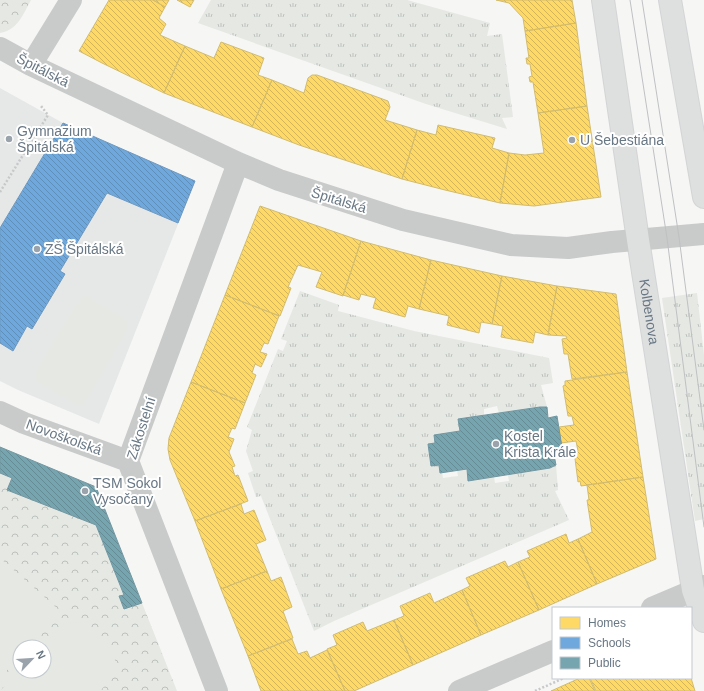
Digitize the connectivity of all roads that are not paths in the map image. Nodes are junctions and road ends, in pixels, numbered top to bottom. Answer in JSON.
{"nodes":[{"id":1,"x":71,"y":0,"type":"edge"},
{"id":2,"x":603,"y":0,"type":"edge"},
{"id":3,"x":670,"y":0,"type":"edge"},
{"id":4,"x":0,"y":48,"type":"edge"},
{"id":5,"x":31,"y":65,"type":"junction"},
{"id":6,"x":238,"y":163,"type":"junction"},
{"id":7,"x":704,"y":197,"type":"edge"},
{"id":8,"x":704,"y":234,"type":"edge"},
{"id":9,"x":638,"y":240,"type":"junction"},
{"id":10,"x":0,"y":412,"type":"edge"},
{"id":11,"x":128,"y":461,"type":"junction"},
{"id":12,"x":699,"y":588,"type":"edge"},
{"id":13,"x":654,"y":607,"type":"edge"},
{"id":14,"x":704,"y":621,"type":"edge"},
{"id":15,"x":552,"y":651,"type":"edge"},
{"id":16,"x":217,"y":691,"type":"edge"},
{"id":17,"x":459,"y":691,"type":"edge"}],
"edges":[{"from":1,"to":5,"type":"street"},
{"from":2,"to":9,"type":"main road","name":"Kolbenova"},
{"from":3,"to":7,"type":"main road"},
{"from":4,"to":5,"type":"street","name":"Špitálská"},
{"from":5,"to":6,"type":"street","name":"Špitálská"},
{"from":6,"to":9,"type":"street","name":"Špitálská"},
{"from":6,"to":11,"type":"street","name":"Zákostelní"},
{"from":8,"to":9,"type":"street","name":"Špitálská"},
{"from":9,"to":12,"type":"main road","name":"Kolbenova"},
{"from":10,"to":11,"type":"street","name":"Novoškolská"},
{"from":11,"to":16,"type":"street","name":"Zákostelní"},
{"from":12,"to":13,"type":"street"},
{"from":12,"to":14,"type":"main road","name":"Kolbenova"},
{"from":15,"to":17,"type":"street"}]}
